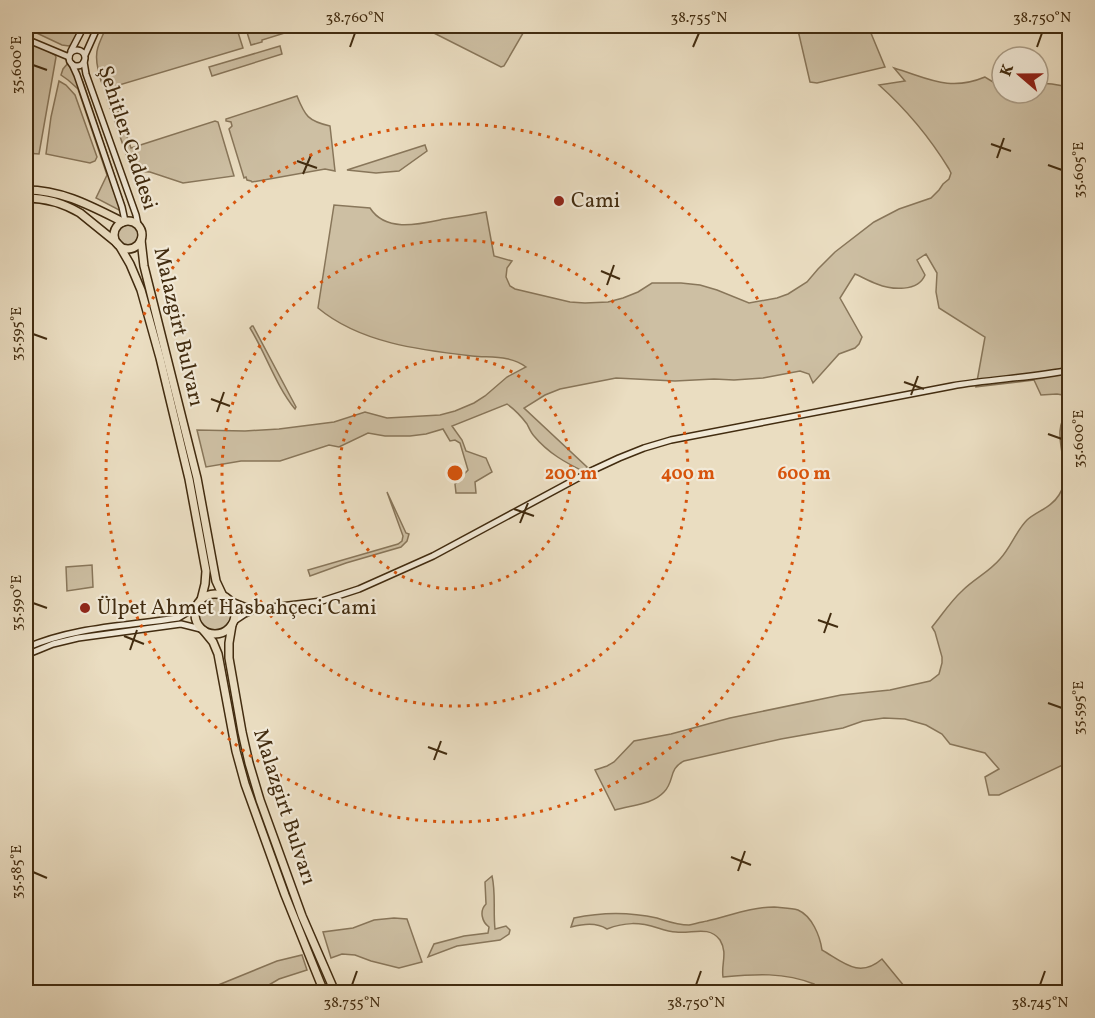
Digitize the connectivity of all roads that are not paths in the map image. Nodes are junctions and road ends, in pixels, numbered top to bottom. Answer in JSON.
{"nodes":[{"id":1,"x":84,"y":26,"type":"edge"},
{"id":2,"x":98,"y":26,"type":"edge"},
{"id":3,"x":26,"y":39,"type":"edge"},
{"id":4,"x":69,"y":55,"type":"junction"},
{"id":5,"x":84,"y":58,"type":"junction"},
{"id":6,"x":72,"y":64,"type":"junction"},
{"id":7,"x":26,"y":190,"type":"edge"},
{"id":8,"x":26,"y":198,"type":"edge"},
{"id":9,"x":124,"y":222,"type":"junction"},
{"id":10,"x":138,"y":225,"type":"junction"},
{"id":11,"x":141,"y":240,"type":"junction"},
{"id":12,"x":118,"y":244,"type":"junction"},
{"id":13,"x":1070,"y":370,"type":"edge"},
{"id":14,"x":226,"y":598,"type":"junction"},
{"id":15,"x":200,"y":602,"type":"junction"},
{"id":16,"x":261,"y":608,"type":"junction"},
{"id":17,"x":233,"y":624,"type":"junction"},
{"id":18,"x":203,"y":630,"type":"junction"},
{"id":19,"x":26,"y":648,"type":"edge"},
{"id":20,"x":26,"y":655,"type":"edge"},
{"id":21,"x":324,"y":993,"type":"edge"},
{"id":22,"x":335,"y":993,"type":"edge"}],
"edges":[{"from":1,"to":4,"type":"street","name":"Şehitler Caddesi"},
{"from":2,"to":5,"type":"street","name":"Şehitler Caddesi"},
{"from":3,"to":4,"type":"street"},
{"from":4,"to":5,"type":"street"},
{"from":4,"to":6,"type":"street"},
{"from":5,"to":6,"type":"street"},
{"from":5,"to":10,"type":"street","name":"Şehitler Caddesi"},
{"from":6,"to":9,"type":"street","name":"Şehitler Caddesi"},
{"from":7,"to":9,"type":"highway"},
{"from":8,"to":12,"type":"highway"},
{"from":9,"to":10,"type":"highway"},
{"from":9,"to":12,"type":"highway"},
{"from":10,"to":11,"type":"highway"},
{"from":11,"to":12,"type":"highway"},
{"from":11,"to":14,"type":"highway","name":"Malazgirt Bulvarı"},
{"from":12,"to":15,"type":"highway","name":"Malazgirt Bulvarı"},
{"from":13,"to":16,"type":"street"},
{"from":14,"to":15,"type":"highway"},
{"from":14,"to":16,"type":"street"},
{"from":14,"to":17,"type":"highway"},
{"from":15,"to":18,"type":"highway"},
{"from":15,"to":19,"type":"street"},
{"from":16,"to":17,"type":"street"},
{"from":17,"to":18,"type":"highway"},
{"from":17,"to":22,"type":"highway","name":"Malazgirt Bulvarı"},
{"from":18,"to":20,"type":"street"},
{"from":18,"to":21,"type":"highway","name":"Malazgirt Bulvarı"}]}
